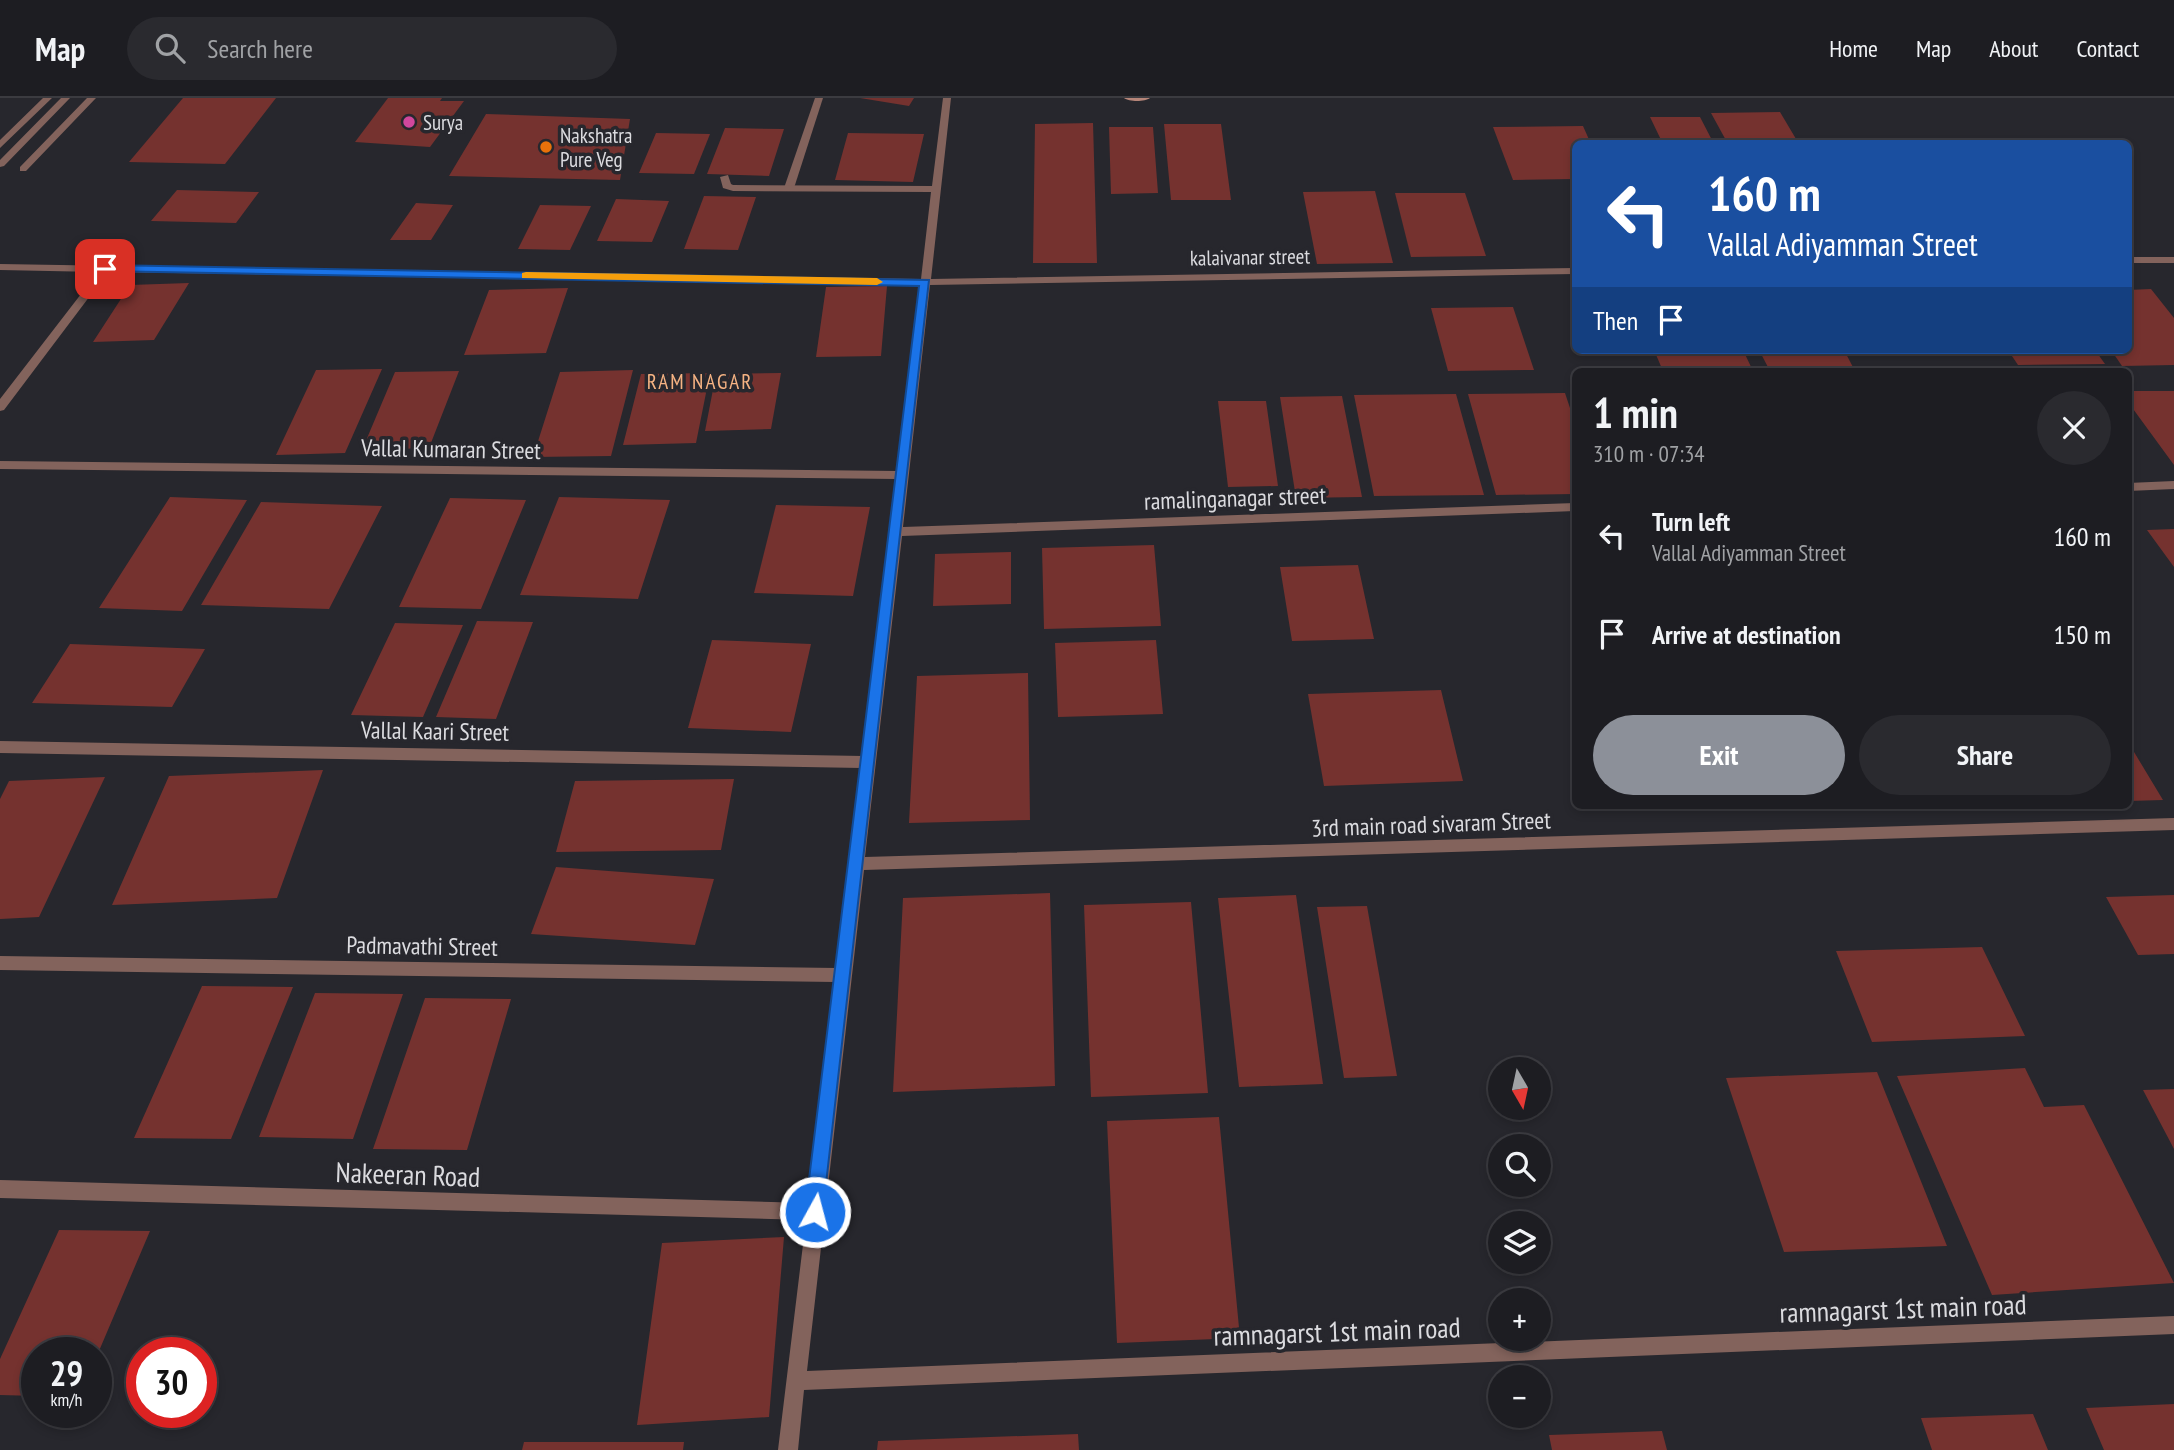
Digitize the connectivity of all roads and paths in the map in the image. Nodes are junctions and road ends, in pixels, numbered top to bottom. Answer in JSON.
{"nodes":[{"id":1,"x":48,"y":98,"type":"edge"},
{"id":2,"x":66,"y":98,"type":"edge"},
{"id":3,"x":92,"y":98,"type":"edge"},
{"id":4,"x":819,"y":98,"type":"edge"},
{"id":5,"x":947,"y":98,"type":"edge"},
{"id":6,"x":1128,"y":98,"type":"edge"},
{"id":7,"x":1146,"y":98,"type":"edge"},
{"id":8,"x":0,"y":145,"type":"edge"},
{"id":9,"x":1,"y":164,"type":"edge"},
{"id":10,"x":23,"y":169,"type":"dead end"},
{"id":11,"x":725,"y":177,"type":"dead end"},
{"id":12,"x":789,"y":188,"type":"junction"},
{"id":13,"x":936,"y":189,"type":"junction"},
{"id":14,"x":2132,"y":260,"type":"edge"},
{"id":15,"x":2174,"y":260,"type":"edge"},
{"id":16,"x":0,"y":267,"type":"edge"},
{"id":17,"x":105,"y":269,"type":"junction"},
{"id":18,"x":1572,"y":271,"type":"edge"},
{"id":19,"x":925,"y":282,"type":"junction"},
{"id":20,"x":0,"y":407,"type":"edge"},
{"id":21,"x":0,"y":466,"type":"edge"},
{"id":22,"x":902,"y":475,"type":"junction"},
{"id":23,"x":2174,"y":485,"type":"edge"},
{"id":24,"x":2132,"y":487,"type":"edge"},
{"id":25,"x":1572,"y":507,"type":"edge"},
{"id":26,"x":896,"y":532,"type":"junction"},
{"id":27,"x":0,"y":747,"type":"edge"},
{"id":28,"x":869,"y":762,"type":"junction"},
{"id":29,"x":2174,"y":824,"type":"edge"},
{"id":30,"x":856,"y":864,"type":"junction"},
{"id":31,"x":0,"y":963,"type":"edge"},
{"id":32,"x":844,"y":975,"type":"junction"},
{"id":33,"x":0,"y":1189,"type":"edge"},
{"id":34,"x":815,"y":1212,"type":"junction"},
{"id":35,"x":2174,"y":1325,"type":"edge"},
{"id":36,"x":796,"y":1381,"type":"junction"},
{"id":37,"x":788,"y":1450,"type":"edge"}],
"edges":[{"from":1,"to":8,"type":"street"},
{"from":2,"to":9,"type":"street"},
{"from":3,"to":10,"type":"street"},
{"from":4,"to":12,"type":"street"},
{"from":5,"to":13,"type":"street"},
{"from":6,"to":7,"type":"main road"},
{"from":11,"to":12,"type":"street"},
{"from":12,"to":13,"type":"street"},
{"from":13,"to":19,"type":"street"},
{"from":14,"to":15,"type":"street"},
{"from":16,"to":17,"type":"street","name":"kalaivanar street"},
{"from":17,"to":19,"type":"street","name":"kalaivanar street"},
{"from":17,"to":20,"type":"street"},
{"from":18,"to":19,"type":"street","name":"kalaivanar street"},
{"from":19,"to":22,"type":"street"},
{"from":21,"to":22,"type":"street","name":"Vallal Kumaran Street"},
{"from":22,"to":26,"type":"street"},
{"from":23,"to":24,"type":"street"},
{"from":25,"to":26,"type":"street","name":"ramalinganagar street"},
{"from":26,"to":28,"type":"street"},
{"from":27,"to":28,"type":"street","name":"Vallal Kaari Street"},
{"from":28,"to":30,"type":"street"},
{"from":29,"to":30,"type":"street","name":"3rd main road sivaram Street"},
{"from":30,"to":32,"type":"street"},
{"from":31,"to":32,"type":"street","name":"Padmavathi Street"},
{"from":32,"to":34,"type":"street"},
{"from":33,"to":34,"type":"street","name":"Nakeeran Road"},
{"from":34,"to":36,"type":"street"},
{"from":35,"to":36,"type":"street","name":"ramnagarst 1st main road"},
{"from":36,"to":37,"type":"street"}]}
